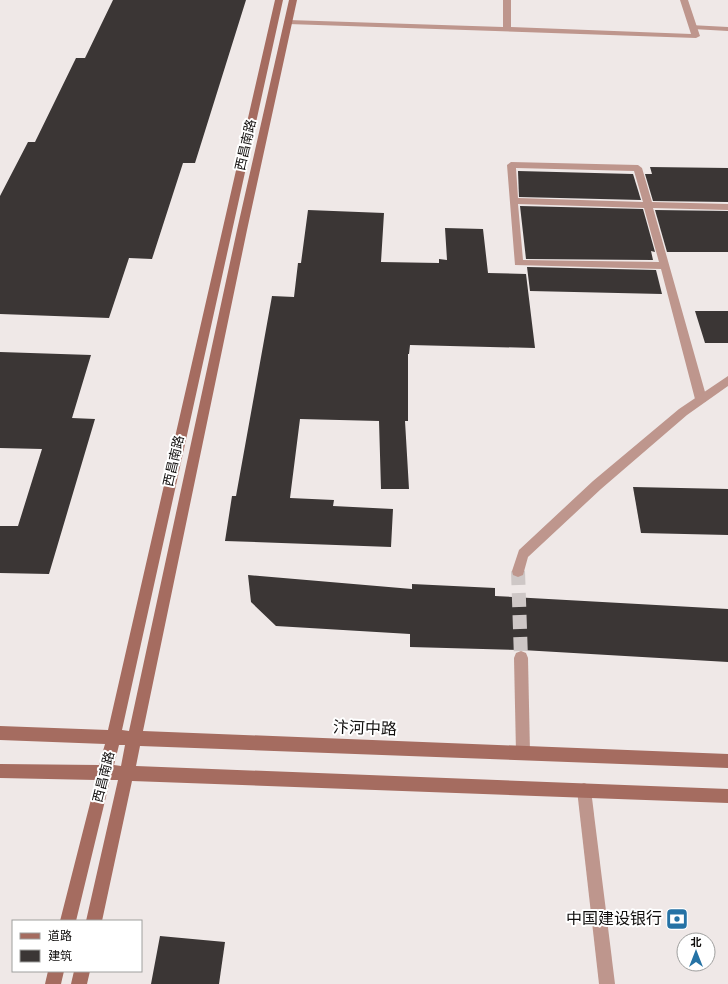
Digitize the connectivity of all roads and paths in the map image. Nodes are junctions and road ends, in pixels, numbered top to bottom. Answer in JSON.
{"nodes":[{"id":1,"x":279,"y":0,"type":"edge"},
{"id":2,"x":293,"y":0,"type":"edge"},
{"id":3,"x":507,"y":0,"type":"edge"},
{"id":4,"x":684,"y":0,"type":"edge"},
{"id":5,"x":288,"y":22,"type":"junction"},
{"id":6,"x":693,"y":27,"type":"junction"},
{"id":7,"x":507,"y":29,"type":"junction"},
{"id":8,"x":728,"y":29,"type":"edge"},
{"id":9,"x":513,"y":201,"type":"junction"},
{"id":10,"x":648,"y":206,"type":"junction"},
{"id":11,"x":728,"y":207,"type":"edge"},
{"id":12,"x":665,"y":266,"type":"junction"},
{"id":13,"x":728,"y":380,"type":"edge"},
{"id":14,"x":701,"y":399,"type":"junction"},
{"id":15,"x":518,"y":571,"type":"tunnel mouth"},
{"id":16,"x":521,"y":658,"type":"tunnel mouth"},
{"id":17,"x":0,"y":733,"type":"edge"},
{"id":18,"x":114,"y":736,"type":"junction"},
{"id":19,"x":136,"y":738,"type":"junction"},
{"id":20,"x":523,"y":753,"type":"junction"},
{"id":21,"x":728,"y":761,"type":"edge"},
{"id":22,"x":0,"y":771,"type":"edge"},
{"id":23,"x":127,"y":773,"type":"junction"},
{"id":24,"x":104,"y":774,"type":"junction"},
{"id":25,"x":584,"y":790,"type":"junction"},
{"id":26,"x":728,"y":796,"type":"edge"},
{"id":27,"x":68,"y":920,"type":"edge"},
{"id":28,"x":94,"y":920,"type":"edge"},
{"id":29,"x":56,"y":972,"type":"edge"},
{"id":30,"x":82,"y":972,"type":"edge"},
{"id":31,"x":53,"y":984,"type":"edge"},
{"id":32,"x":79,"y":984,"type":"edge"},
{"id":33,"x":607,"y":984,"type":"edge"}],
"edges":[{"from":1,"to":18,"type":"street","name":"西昌南路"},
{"from":2,"to":5,"type":"street","name":"西昌南路"},
{"from":3,"to":7,"type":"street"},
{"from":4,"to":6,"type":"street"},
{"from":5,"to":7,"type":"street"},
{"from":5,"to":19,"type":"street","name":"西昌南路"},
{"from":6,"to":7,"type":"street"},
{"from":6,"to":8,"type":"street"},
{"from":9,"to":10,"type":"street"},
{"from":9,"to":10,"type":"street"},
{"from":9,"to":12,"type":"street"},
{"from":10,"to":11,"type":"street"},
{"from":10,"to":12,"type":"street"},
{"from":12,"to":14,"type":"street"},
{"from":13,"to":14,"type":"street"},
{"from":14,"to":15,"type":"street"},
{"from":16,"to":20,"type":"street"},
{"from":17,"to":18,"type":"street","name":"汴河中路"},
{"from":18,"to":19,"type":"street","name":"汴河中路"},
{"from":18,"to":24,"type":"street","name":"西昌南路"},
{"from":19,"to":20,"type":"street","name":"汴河中路"},
{"from":19,"to":23,"type":"street","name":"西昌南路"},
{"from":20,"to":21,"type":"street","name":"汴河中路"},
{"from":22,"to":24,"type":"street"},
{"from":23,"to":24,"type":"street"},
{"from":23,"to":25,"type":"street"},
{"from":23,"to":28,"type":"street","name":"西昌南路"},
{"from":24,"to":27,"type":"street","name":"西昌南路"},
{"from":25,"to":26,"type":"street"},
{"from":25,"to":33,"type":"street"},
{"from":29,"to":31,"type":"street"},
{"from":30,"to":32,"type":"street"}]}
